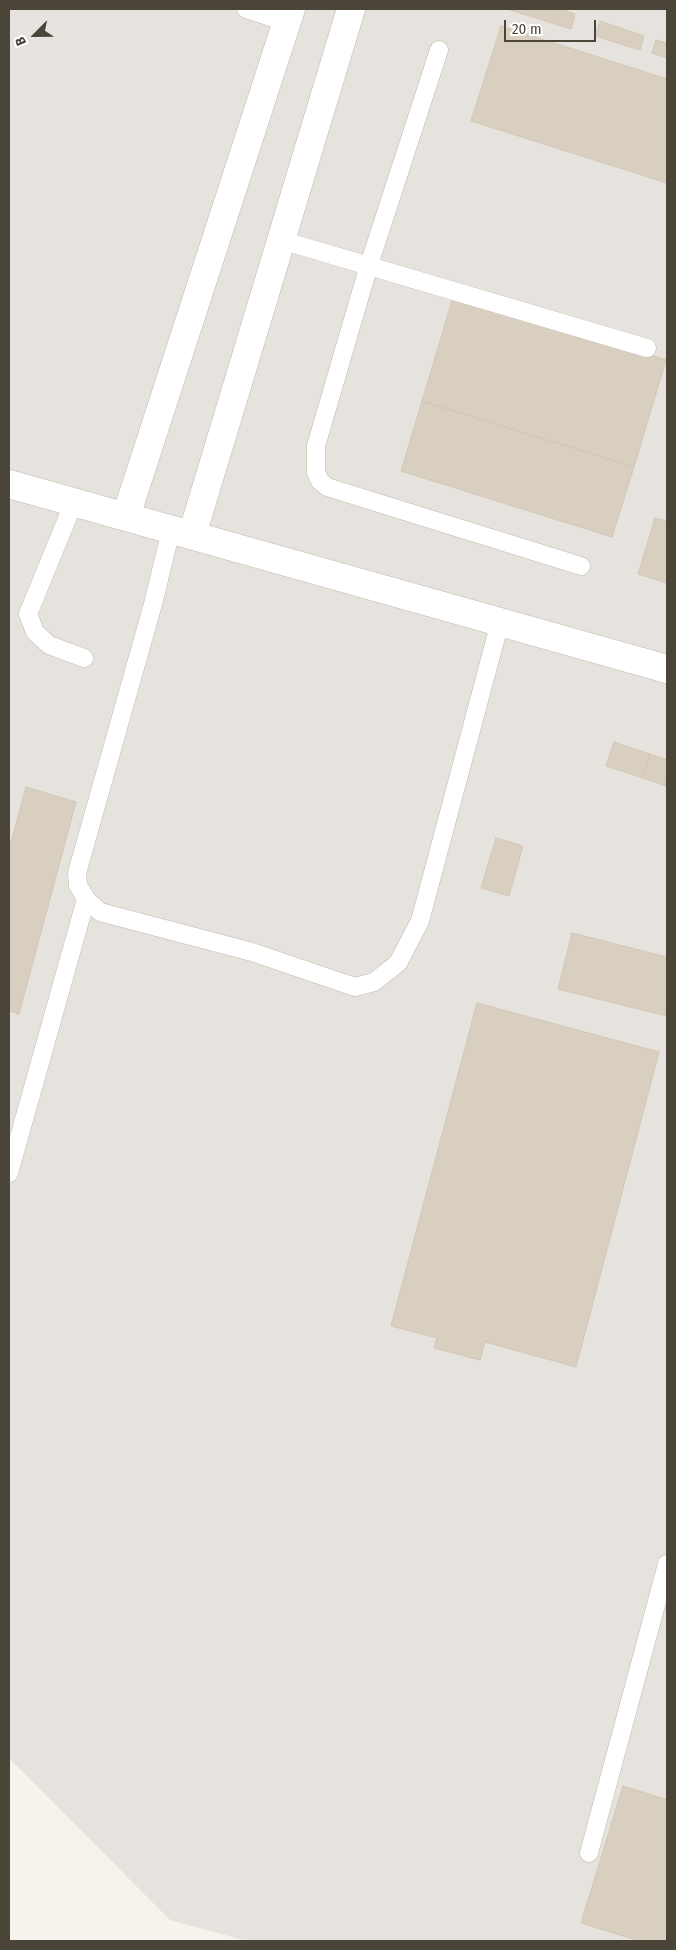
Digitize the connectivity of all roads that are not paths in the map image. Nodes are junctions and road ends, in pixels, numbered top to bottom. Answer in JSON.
{"nodes":[{"id":1,"x":246,"y":9,"type":"edge"},
{"id":2,"x":351,"y":9,"type":"edge"},
{"id":3,"x":288,"y":16,"type":"edge"},
{"id":4,"x":439,"y":50,"type":"dead end"},
{"id":5,"x":281,"y":240,"type":"junction"},
{"id":6,"x":369,"y":265,"type":"junction"},
{"id":7,"x":648,"y":348,"type":"dead end"},
{"id":8,"x":9,"y":484,"type":"edge"},
{"id":9,"x":74,"y":502,"type":"junction"},
{"id":10,"x":126,"y":516,"type":"junction"},
{"id":11,"x":182,"y":532,"type":"junction"},
{"id":12,"x":580,"y":566,"type":"dead end"},
{"id":13,"x":500,"y":622,"type":"junction"},
{"id":14,"x":84,"y":658,"type":"dead end"},
{"id":15,"x":667,"y":669,"type":"edge"},
{"id":16,"x":86,"y":900,"type":"junction"},
{"id":17,"x":9,"y":1173,"type":"edge"},
{"id":18,"x":667,"y":1564,"type":"edge"},
{"id":19,"x":589,"y":1853,"type":"dead end"}],
"edges":[{"from":1,"to":3,"type":"lane"},
{"from":2,"to":5,"type":"street"},
{"from":3,"to":10,"type":"street"},
{"from":4,"to":6,"type":"lane"},
{"from":5,"to":6,"type":"lane"},
{"from":5,"to":11,"type":"street"},
{"from":6,"to":7,"type":"lane"},
{"from":6,"to":12,"type":"lane"},
{"from":8,"to":9,"type":"street"},
{"from":9,"to":10,"type":"street"},
{"from":9,"to":14,"type":"lane"},
{"from":10,"to":11,"type":"street"},
{"from":11,"to":13,"type":"street"},
{"from":11,"to":16,"type":"lane"},
{"from":13,"to":15,"type":"street"},
{"from":13,"to":16,"type":"lane"},
{"from":16,"to":17,"type":"lane"},
{"from":18,"to":19,"type":"lane"}]}
